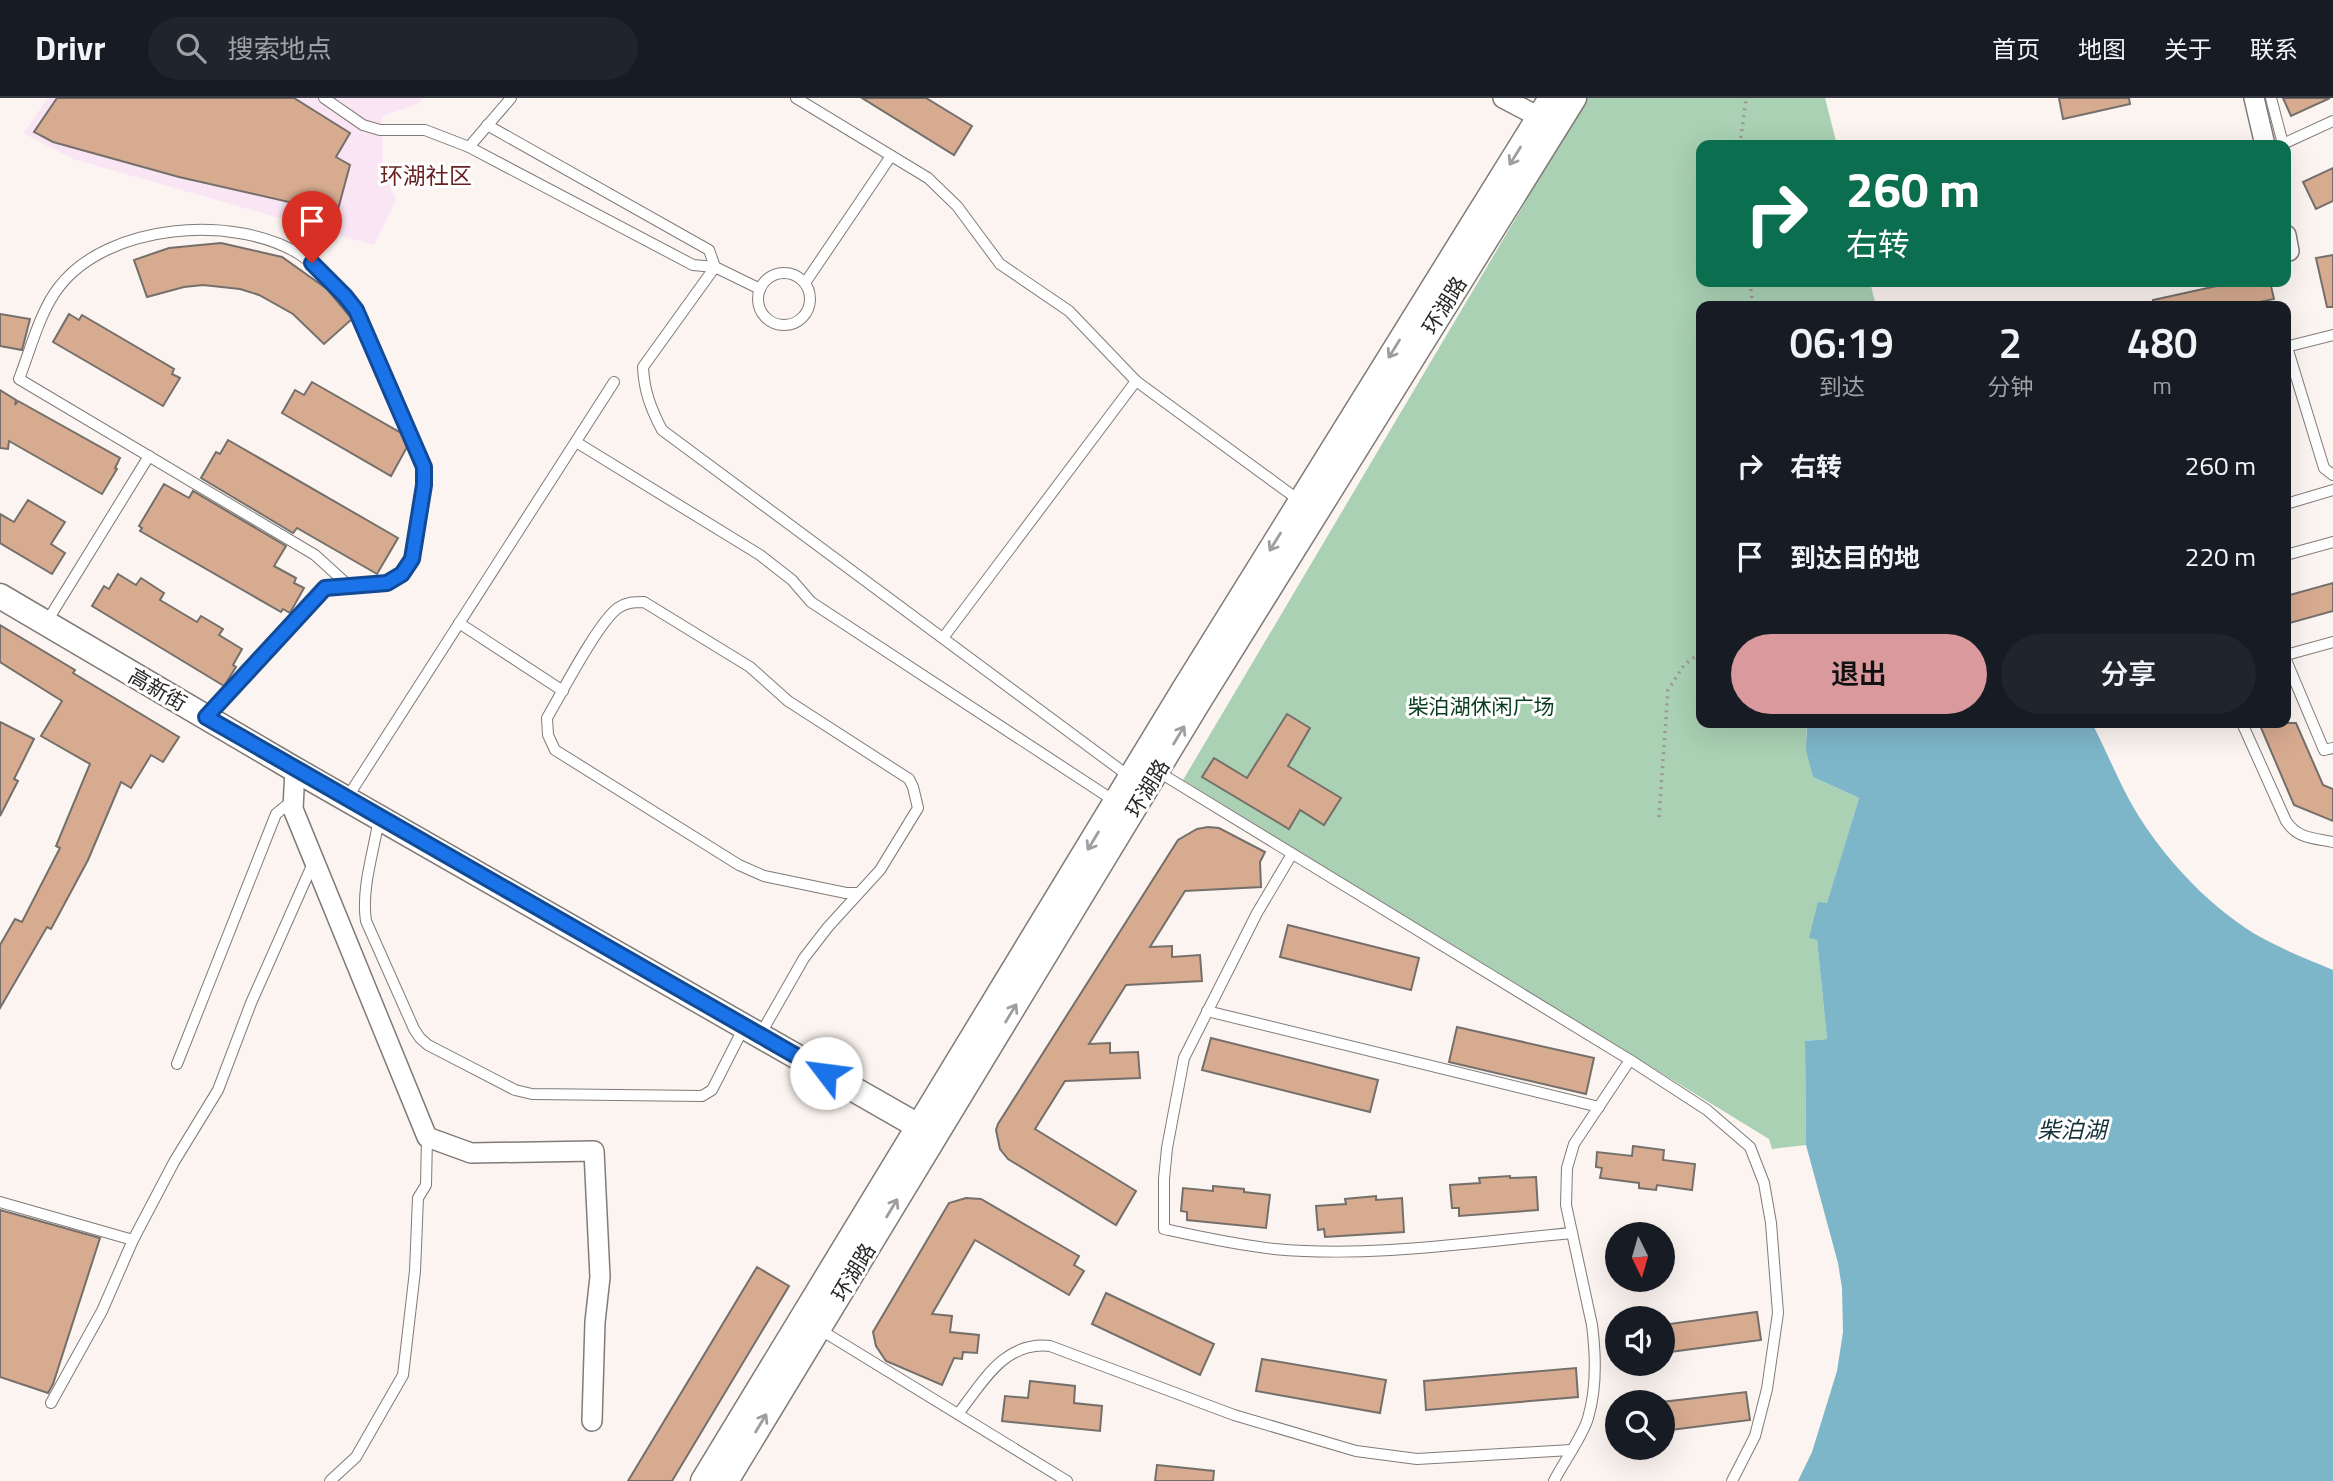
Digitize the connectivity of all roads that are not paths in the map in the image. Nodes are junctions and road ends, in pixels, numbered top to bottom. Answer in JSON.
{"nodes":[{"id":1,"x":324,"y":98,"type":"edge"},
{"id":2,"x":510,"y":98,"type":"edge"},
{"id":3,"x":796,"y":98,"type":"edge"},
{"id":4,"x":1503,"y":98,"type":"edge"},
{"id":5,"x":1574,"y":98,"type":"edge"},
{"id":6,"x":2254,"y":98,"type":"edge"},
{"id":7,"x":2271,"y":98,"type":"edge"},
{"id":8,"x":1545,"y":108,"type":"edge"},
{"id":9,"x":2333,"y":121,"type":"edge"},
{"id":10,"x":487,"y":125,"type":"junction"},
{"id":11,"x":2264,"y":140,"type":"edge"},
{"id":12,"x":2282,"y":140,"type":"edge"},
{"id":13,"x":2291,"y":141,"type":"edge"},
{"id":14,"x":469,"y":147,"type":"junction"},
{"id":15,"x":891,"y":156,"type":"junction"},
{"id":16,"x":715,"y":267,"type":"junction"},
{"id":17,"x":804,"y":283,"type":"junction"},
{"id":18,"x":760,"y":289,"type":"junction"},
{"id":19,"x":2333,"y":335,"type":"edge"},
{"id":20,"x":2291,"y":346,"type":"edge"},
{"id":21,"x":2291,"y":361,"type":"edge"},
{"id":22,"x":1136,"y":381,"type":"junction"},
{"id":23,"x":614,"y":382,"type":"dead end"},
{"id":24,"x":576,"y":442,"type":"junction"},
{"id":25,"x":149,"y":456,"type":"junction"},
{"id":26,"x":2330,"y":469,"type":"edge"},
{"id":27,"x":2333,"y":491,"type":"edge"},
{"id":28,"x":1300,"y":501,"type":"junction"},
{"id":29,"x":2291,"y":503,"type":"edge"},
{"id":30,"x":2333,"y":542,"type":"edge"},
{"id":31,"x":2291,"y":554,"type":"edge"},
{"id":32,"x":348,"y":586,"type":"junction"},
{"id":33,"x":0,"y":596,"type":"edge"},
{"id":34,"x":46,"y":623,"type":"junction"},
{"id":35,"x":459,"y":624,"type":"junction"},
{"id":36,"x":943,"y":638,"type":"junction"},
{"id":37,"x":2333,"y":642,"type":"edge"},
{"id":38,"x":2291,"y":653,"type":"edge"},
{"id":39,"x":2291,"y":672,"type":"edge"},
{"id":40,"x":563,"y":691,"type":"junction"},
{"id":41,"x":206,"y":717,"type":"junction"},
{"id":42,"x":2244,"y":728,"type":"edge"},
{"id":43,"x":2333,"y":748,"type":"edge"},
{"id":44,"x":295,"y":769,"type":"junction"},
{"id":45,"x":1145,"y":779,"type":"junction"},
{"id":46,"x":346,"y":799,"type":"junction"},
{"id":47,"x":293,"y":801,"type":"junction"},
{"id":48,"x":1116,"y":802,"type":"junction"},
{"id":49,"x":380,"y":818,"type":"junction"},
{"id":50,"x":2333,"y":842,"type":"edge"},
{"id":51,"x":1292,"y":854,"type":"junction"},
{"id":52,"x":314,"y":860,"type":"junction"},
{"id":53,"x":858,"y":893,"type":"junction"},
{"id":54,"x":1207,"y":1011,"type":"junction"},
{"id":55,"x":752,"y":1031,"type":"junction"},
{"id":56,"x":1630,"y":1060,"type":"junction"},
{"id":57,"x":177,"y":1064,"type":"dead end"},
{"id":58,"x":1599,"y":1107,"type":"junction"},
{"id":59,"x":928,"y":1131,"type":"junction"},
{"id":60,"x":428,"y":1137,"type":"junction"},
{"id":61,"x":0,"y":1202,"type":"edge"},
{"id":62,"x":1572,"y":1233,"type":"junction"},
{"id":63,"x":133,"y":1240,"type":"junction"},
{"id":64,"x":819,"y":1328,"type":"junction"},
{"id":65,"x":51,"y":1403,"type":"dead end"},
{"id":66,"x":958,"y":1414,"type":"junction"},
{"id":67,"x":592,"y":1421,"type":"dead end"},
{"id":68,"x":1571,"y":1450,"type":"junction"},
{"id":69,"x":330,"y":1481,"type":"edge"},
{"id":70,"x":703,"y":1481,"type":"edge"},
{"id":71,"x":726,"y":1481,"type":"edge"},
{"id":72,"x":1068,"y":1481,"type":"edge"},
{"id":73,"x":1554,"y":1481,"type":"edge"},
{"id":74,"x":1732,"y":1481,"type":"edge"}],
"edges":[{"from":1,"to":14,"type":"lane"},
{"from":2,"to":10,"type":"lane"},
{"from":3,"to":15,"type":"lane"},
{"from":4,"to":8,"type":"street"},
{"from":45,"to":5,"type":"street","name":"环湖路","one_way":true},
{"from":6,"to":11,"type":"street"},
{"from":7,"to":12,"type":"lane"},
{"from":8,"to":28,"type":"street","name":"环湖路","one_way":true},
{"from":9,"to":13,"type":"lane"},
{"from":10,"to":14,"type":"lane"},
{"from":10,"to":16,"type":"lane"},
{"from":14,"to":16,"type":"lane"},
{"from":15,"to":17,"type":"lane"},
{"from":15,"to":22,"type":"lane"},
{"from":16,"to":18,"type":"lane"},
{"from":16,"to":36,"type":"lane"},
{"from":17,"to":18,"type":"lane"},
{"from":17,"to":18,"type":"lane"},
{"from":19,"to":20,"type":"lane"},
{"from":21,"to":26,"type":"lane"},
{"from":22,"to":28,"type":"lane"},
{"from":22,"to":36,"type":"lane"},
{"from":23,"to":24,"type":"lane"},
{"from":24,"to":35,"type":"lane"},
{"from":24,"to":48,"type":"lane"},
{"from":25,"to":32,"type":"lane"},
{"from":25,"to":32,"type":"lane"},
{"from":25,"to":34,"type":"lane"},
{"from":27,"to":29,"type":"lane"},
{"from":28,"to":45,"type":"street","name":"环湖路","one_way":true},
{"from":30,"to":31,"type":"lane"},
{"from":32,"to":41,"type":"lane"},
{"from":33,"to":34,"type":"street","name":"高新街"},
{"from":34,"to":41,"type":"street","name":"高新街"},
{"from":35,"to":40,"type":"lane"},
{"from":35,"to":46,"type":"lane"},
{"from":36,"to":45,"type":"lane"},
{"from":37,"to":38,"type":"lane"},
{"from":39,"to":43,"type":"lane"},
{"from":40,"to":53,"type":"lane"},
{"from":40,"to":53,"type":"lane"},
{"from":41,"to":44,"type":"street","name":"高新街"},
{"from":42,"to":50,"type":"lane"},
{"from":44,"to":46,"type":"street","name":"高新街"},
{"from":44,"to":47,"type":"street"},
{"from":45,"to":48,"type":"street","name":"环湖路"},
{"from":45,"to":51,"type":"lane"},
{"from":59,"to":45,"type":"street","name":"环湖路","one_way":true},
{"from":46,"to":49,"type":"street","name":"高新街"},
{"from":47,"to":52,"type":"street"},
{"from":47,"to":57,"type":"lane"},
{"from":48,"to":59,"type":"street","name":"环湖路","one_way":true},
{"from":49,"to":55,"type":"street","name":"高新街"},
{"from":49,"to":55,"type":"lane"},
{"from":51,"to":54,"type":"lane"},
{"from":51,"to":56,"type":"lane"},
{"from":52,"to":60,"type":"street"},
{"from":52,"to":63,"type":"lane"},
{"from":53,"to":55,"type":"lane"},
{"from":54,"to":58,"type":"lane"},
{"from":54,"to":62,"type":"lane"},
{"from":55,"to":59,"type":"street","name":"高新街"},
{"from":56,"to":58,"type":"lane"},
{"from":56,"to":74,"type":"lane"},
{"from":58,"to":62,"type":"lane"},
{"from":64,"to":59,"type":"street","name":"环湖路","one_way":true},
{"from":59,"to":70,"type":"street","name":"环湖路"},
{"from":60,"to":67,"type":"street"},
{"from":60,"to":69,"type":"lane"},
{"from":61,"to":63,"type":"lane"},
{"from":62,"to":68,"type":"lane"},
{"from":63,"to":65,"type":"lane"},
{"from":64,"to":66,"type":"lane"},
{"from":71,"to":64,"type":"street","name":"环湖路","one_way":true},
{"from":66,"to":68,"type":"lane"},
{"from":66,"to":72,"type":"lane"},
{"from":68,"to":73,"type":"lane"}]}
